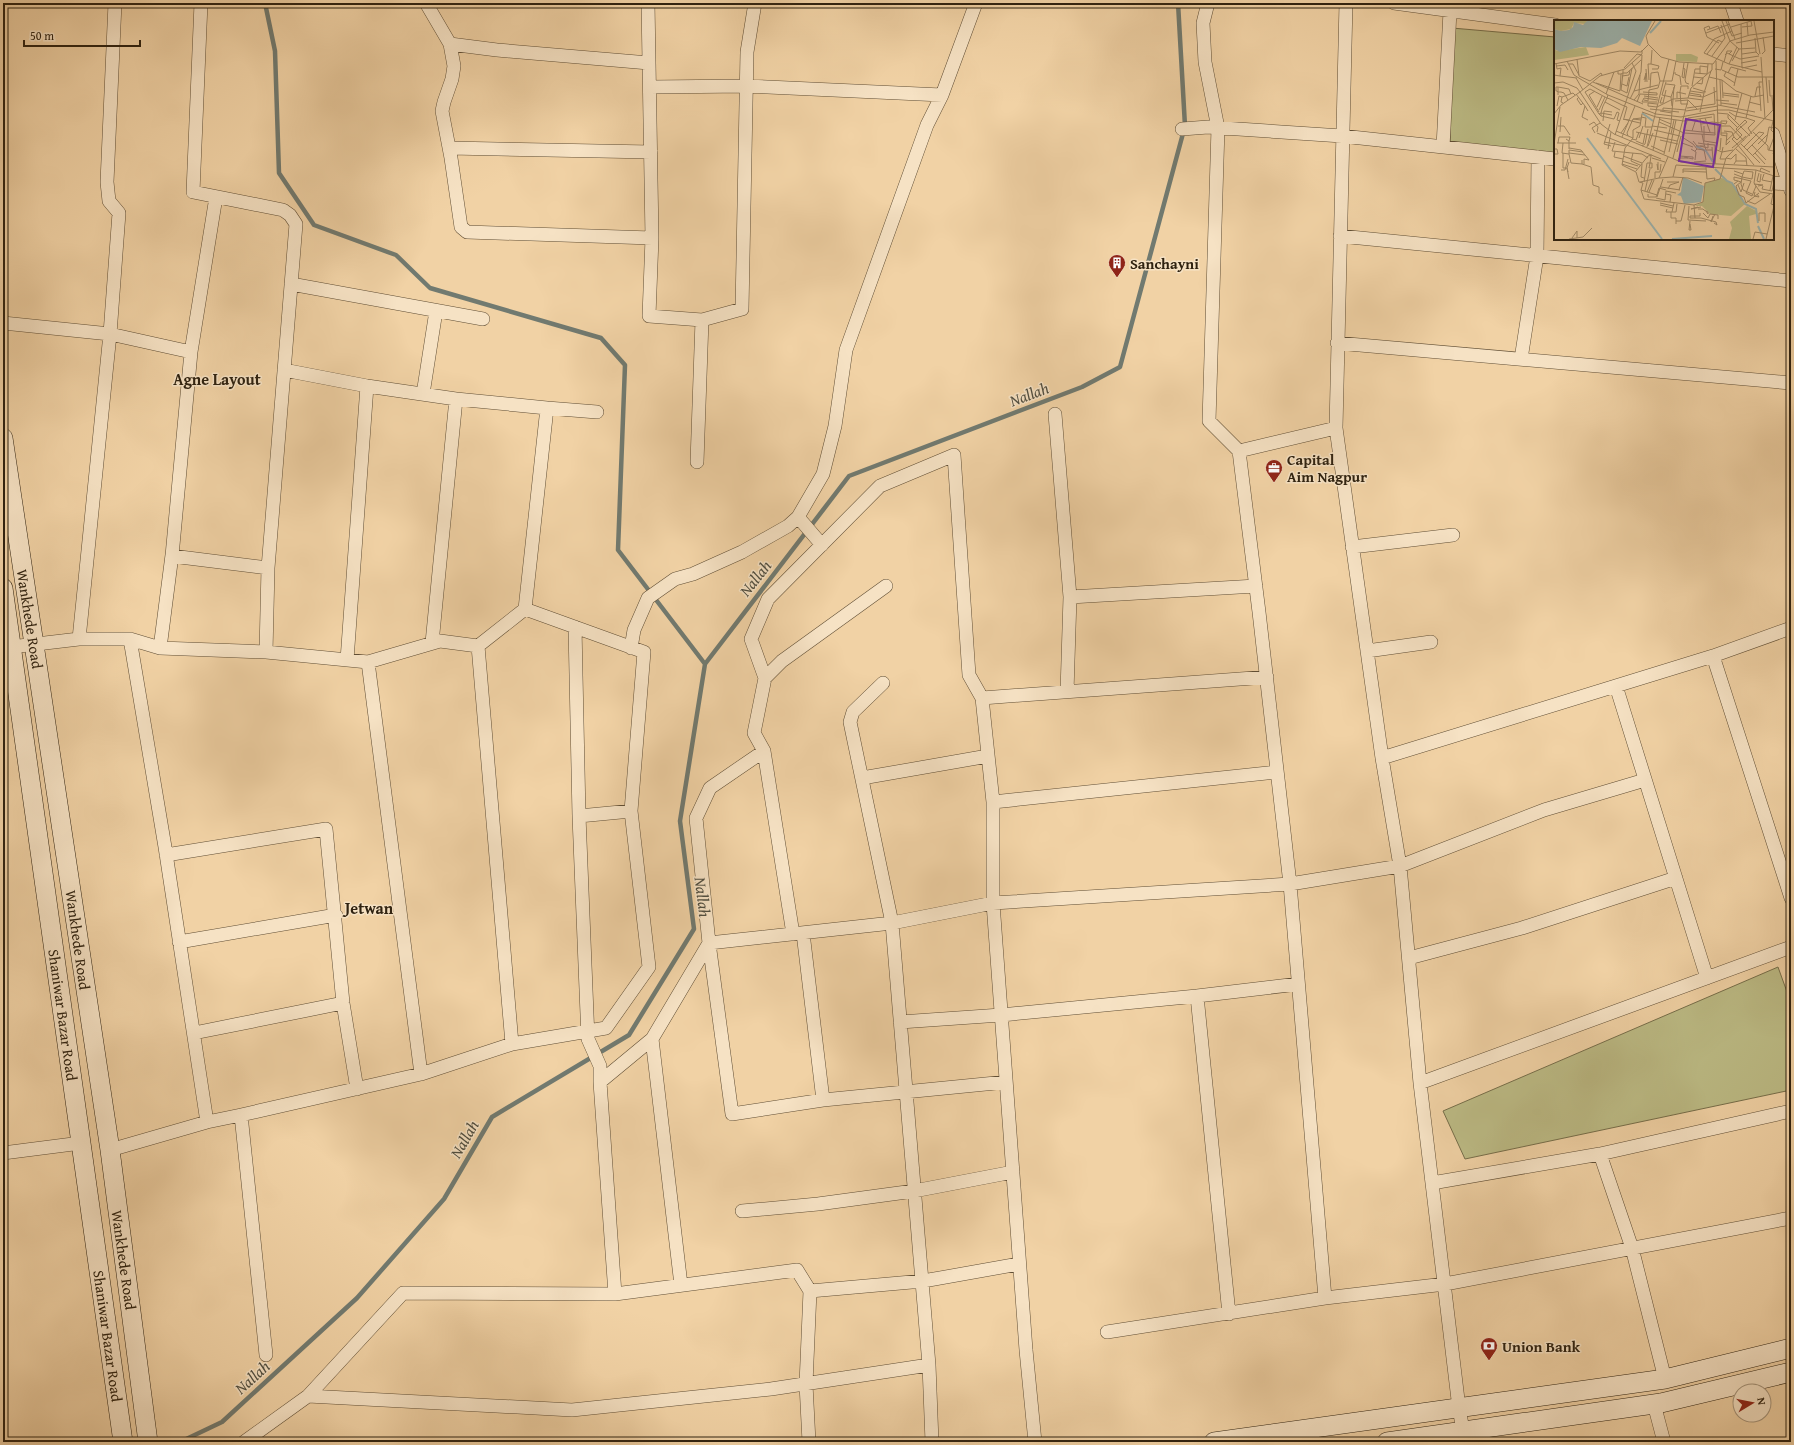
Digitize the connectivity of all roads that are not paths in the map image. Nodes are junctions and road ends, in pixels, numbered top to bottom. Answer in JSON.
{"nodes":[{"id":1,"x":115,"y":3,"type":"edge"},
{"id":2,"x":201,"y":3,"type":"edge"},
{"id":3,"x":426,"y":3,"type":"edge"},
{"id":4,"x":648,"y":3,"type":"edge"},
{"id":5,"x":755,"y":3,"type":"edge"},
{"id":6,"x":976,"y":3,"type":"edge"},
{"id":7,"x":1208,"y":3,"type":"edge"},
{"id":8,"x":1346,"y":3,"type":"edge"},
{"id":9,"x":1394,"y":3,"type":"edge"},
{"id":10,"x":1731,"y":3,"type":"edge"},
{"id":11,"x":1450,"y":11,"type":"junction"},
{"id":12,"x":1737,"y":20,"type":"edge"},
{"id":13,"x":1554,"y":25,"type":"edge"},
{"id":14,"x":450,"y":44,"type":"junction"},
{"id":15,"x":1774,"y":54,"type":"edge"},
{"id":16,"x":1791,"y":56,"type":"edge"},
{"id":17,"x":649,"y":63,"type":"junction"},
{"id":18,"x":746,"y":86,"type":"junction"},
{"id":19,"x":650,"y":87,"type":"junction"},
{"id":20,"x":942,"y":95,"type":"junction"},
{"id":21,"x":1182,"y":128,"type":"dead end"},
{"id":22,"x":1213,"y":128,"type":"junction"},
{"id":23,"x":1342,"y":136,"type":"junction"},
{"id":24,"x":1774,"y":137,"type":"edge"},
{"id":25,"x":1443,"y":147,"type":"junction"},
{"id":26,"x":450,"y":148,"type":"junction"},
{"id":27,"x":651,"y":152,"type":"junction"},
{"id":28,"x":1538,"y":157,"type":"junction"},
{"id":29,"x":1554,"y":159,"type":"edge"},
{"id":30,"x":1774,"y":183,"type":"edge"},
{"id":31,"x":1790,"y":188,"type":"edge"},
{"id":32,"x":216,"y":197,"type":"junction"},
{"id":33,"x":1340,"y":236,"type":"junction"},
{"id":34,"x":652,"y":238,"type":"junction"},
{"id":35,"x":1537,"y":256,"type":"junction"},
{"id":36,"x":1791,"y":281,"type":"edge"},
{"id":37,"x":291,"y":284,"type":"junction"},
{"id":38,"x":436,"y":311,"type":"junction"},
{"id":39,"x":483,"y":319,"type":"dead end"},
{"id":40,"x":702,"y":320,"type":"junction"},
{"id":41,"x":3,"y":323,"type":"edge"},
{"id":42,"x":110,"y":334,"type":"junction"},
{"id":43,"x":1338,"y":343,"type":"junction"},
{"id":44,"x":191,"y":352,"type":"junction"},
{"id":45,"x":1521,"y":359,"type":"junction"},
{"id":46,"x":284,"y":370,"type":"junction"},
{"id":47,"x":1791,"y":383,"type":"edge"},
{"id":48,"x":367,"y":386,"type":"junction"},
{"id":49,"x":423,"y":394,"type":"junction"},
{"id":50,"x":456,"y":399,"type":"junction"},
{"id":51,"x":547,"y":408,"type":"junction"},
{"id":52,"x":597,"y":412,"type":"dead end"},
{"id":53,"x":1055,"y":414,"type":"dead end"},
{"id":54,"x":1336,"y":428,"type":"junction"},
{"id":55,"x":3,"y":438,"type":"edge"},
{"id":56,"x":1239,"y":451,"type":"junction"},
{"id":57,"x":697,"y":462,"type":"dead end"},
{"id":58,"x":798,"y":517,"type":"junction"},
{"id":59,"x":1453,"y":535,"type":"dead end"},
{"id":60,"x":822,"y":545,"type":"junction"},
{"id":61,"x":1352,"y":547,"type":"junction"},
{"id":62,"x":172,"y":555,"type":"junction"},
{"id":63,"x":268,"y":568,"type":"junction"},
{"id":64,"x":886,"y":586,"type":"dead end"},
{"id":65,"x":1256,"y":586,"type":"junction"},
{"id":66,"x":3,"y":588,"type":"edge"},
{"id":67,"x":1070,"y":597,"type":"junction"},
{"id":68,"x":525,"y":609,"type":"junction"},
{"id":69,"x":575,"y":627,"type":"junction"},
{"id":70,"x":1791,"y":628,"type":"edge"},
{"id":71,"x":79,"y":639,"type":"junction"},
{"id":72,"x":130,"y":639,"type":"junction"},
{"id":73,"x":1432,"y":642,"type":"dead end"},
{"id":74,"x":432,"y":643,"type":"junction"},
{"id":75,"x":34,"y":644,"type":"junction"},
{"id":76,"x":478,"y":646,"type":"junction"},
{"id":77,"x":11,"y":647,"type":"junction"},
{"id":78,"x":160,"y":648,"type":"junction"},
{"id":79,"x":631,"y":648,"type":"junction"},
{"id":80,"x":1367,"y":651,"type":"junction"},
{"id":81,"x":266,"y":652,"type":"junction"},
{"id":82,"x":1713,"y":656,"type":"junction"},
{"id":83,"x":347,"y":660,"type":"junction"},
{"id":84,"x":368,"y":662,"type":"junction"},
{"id":85,"x":1267,"y":677,"type":"junction"},
{"id":86,"x":765,"y":678,"type":"junction"},
{"id":87,"x":883,"y":683,"type":"dead end"},
{"id":88,"x":1616,"y":686,"type":"junction"},
{"id":89,"x":1066,"y":692,"type":"junction"},
{"id":90,"x":982,"y":698,"type":"junction"},
{"id":91,"x":764,"y":751,"type":"junction"},
{"id":92,"x":988,"y":756,"type":"junction"},
{"id":93,"x":1382,"y":758,"type":"junction"},
{"id":94,"x":1277,"y":772,"type":"junction"},
{"id":95,"x":862,"y":778,"type":"junction"},
{"id":96,"x":1646,"y":780,"type":"junction"},
{"id":97,"x":993,"y":802,"type":"junction"},
{"id":98,"x":631,"y":811,"type":"junction"},
{"id":99,"x":579,"y":816,"type":"junction"},
{"id":100,"x":166,"y":855,"type":"junction"},
{"id":101,"x":1400,"y":866,"type":"junction"},
{"id":102,"x":1676,"y":878,"type":"junction"},
{"id":103,"x":1290,"y":884,"type":"junction"},
{"id":104,"x":1791,"y":898,"type":"edge"},
{"id":105,"x":993,"y":903,"type":"junction"},
{"id":106,"x":336,"y":915,"type":"junction"},
{"id":107,"x":892,"y":923,"type":"junction"},
{"id":108,"x":798,"y":934,"type":"junction"},
{"id":109,"x":180,"y":942,"type":"junction"},
{"id":110,"x":708,"y":943,"type":"junction"},
{"id":111,"x":1791,"y":947,"type":"edge"},
{"id":112,"x":1408,"y":958,"type":"junction"},
{"id":113,"x":1707,"y":978,"type":"junction"},
{"id":114,"x":1298,"y":984,"type":"junction"},
{"id":115,"x":1197,"y":996,"type":"junction"},
{"id":116,"x":344,"y":1002,"type":"junction"},
{"id":117,"x":1001,"y":1015,"type":"junction"},
{"id":118,"x":900,"y":1022,"type":"junction"},
{"id":119,"x":194,"y":1033,"type":"junction"},
{"id":120,"x":588,"y":1035,"type":"junction"},
{"id":121,"x":652,"y":1039,"type":"junction"},
{"id":122,"x":512,"y":1044,"type":"junction"},
{"id":123,"x":421,"y":1074,"type":"junction"},
{"id":124,"x":600,"y":1082,"type":"junction"},
{"id":125,"x":1006,"y":1082,"type":"junction"},
{"id":126,"x":1420,"y":1083,"type":"junction"},
{"id":127,"x":357,"y":1089,"type":"junction"},
{"id":128,"x":906,"y":1091,"type":"junction"},
{"id":129,"x":823,"y":1100,"type":"junction"},
{"id":130,"x":1791,"y":1111,"type":"edge"},
{"id":131,"x":241,"y":1115,"type":"junction"},
{"id":132,"x":207,"y":1122,"type":"junction"},
{"id":133,"x":81,"y":1143,"type":"junction"},
{"id":134,"x":110,"y":1150,"type":"junction"},
{"id":135,"x":3,"y":1153,"type":"edge"},
{"id":136,"x":1600,"y":1154,"type":"junction"},
{"id":137,"x":1013,"y":1172,"type":"junction"},
{"id":138,"x":1432,"y":1183,"type":"junction"},
{"id":139,"x":914,"y":1191,"type":"junction"},
{"id":140,"x":742,"y":1211,"type":"dead end"},
{"id":141,"x":1791,"y":1218,"type":"edge"},
{"id":142,"x":1632,"y":1248,"type":"junction"},
{"id":143,"x":1019,"y":1264,"type":"junction"},
{"id":144,"x":923,"y":1281,"type":"junction"},
{"id":145,"x":1445,"y":1284,"type":"junction"},
{"id":146,"x":681,"y":1285,"type":"junction"},
{"id":147,"x":810,"y":1291,"type":"junction"},
{"id":148,"x":615,"y":1294,"type":"junction"},
{"id":149,"x":1325,"y":1298,"type":"junction"},
{"id":150,"x":1229,"y":1314,"type":"junction"},
{"id":151,"x":1107,"y":1332,"type":"dead end"},
{"id":152,"x":1791,"y":1348,"type":"edge"},
{"id":153,"x":266,"y":1355,"type":"dead end"},
{"id":154,"x":929,"y":1365,"type":"junction"},
{"id":155,"x":1791,"y":1372,"type":"edge"},
{"id":156,"x":1665,"y":1379,"type":"junction"},
{"id":157,"x":806,"y":1384,"type":"junction"},
{"id":158,"x":308,"y":1396,"type":"junction"},
{"id":159,"x":1654,"y":1404,"type":"junction"},
{"id":160,"x":1459,"y":1408,"type":"junction"},
{"id":161,"x":1464,"y":1436,"type":"edge"},
{"id":162,"x":123,"y":1442,"type":"edge"},
{"id":163,"x":148,"y":1442,"type":"edge"},
{"id":164,"x":244,"y":1442,"type":"edge"},
{"id":165,"x":809,"y":1442,"type":"edge"},
{"id":166,"x":932,"y":1442,"type":"edge"},
{"id":167,"x":1035,"y":1442,"type":"edge"},
{"id":168,"x":1214,"y":1442,"type":"edge"},
{"id":169,"x":1387,"y":1442,"type":"edge"},
{"id":170,"x":1664,"y":1442,"type":"edge"}],
"edges":[{"from":1,"to":42,"type":"street"},
{"from":2,"to":32,"type":"street"},
{"from":3,"to":14,"type":"street"},
{"from":4,"to":17,"type":"street"},
{"from":5,"to":18,"type":"street"},
{"from":6,"to":20,"type":"street"},
{"from":7,"to":22,"type":"street"},
{"from":8,"to":23,"type":"street"},
{"from":9,"to":11,"type":"street"},
{"from":10,"to":12,"type":"street"},
{"from":11,"to":13,"type":"street"},
{"from":11,"to":25,"type":"street"},
{"from":14,"to":17,"type":"street"},
{"from":14,"to":26,"type":"street"},
{"from":15,"to":16,"type":"street"},
{"from":17,"to":19,"type":"street"},
{"from":18,"to":19,"type":"street"},
{"from":18,"to":20,"type":"street"},
{"from":18,"to":40,"type":"street"},
{"from":19,"to":27,"type":"street"},
{"from":20,"to":58,"type":"street"},
{"from":21,"to":22,"type":"street"},
{"from":22,"to":23,"type":"street"},
{"from":22,"to":56,"type":"street"},
{"from":23,"to":25,"type":"street"},
{"from":23,"to":33,"type":"street"},
{"from":24,"to":31,"type":"street"},
{"from":25,"to":28,"type":"street"},
{"from":26,"to":27,"type":"street"},
{"from":26,"to":34,"type":"street"},
{"from":27,"to":34,"type":"street"},
{"from":28,"to":29,"type":"street"},
{"from":28,"to":35,"type":"street"},
{"from":30,"to":31,"type":"street"},
{"from":32,"to":37,"type":"street"},
{"from":32,"to":44,"type":"street"},
{"from":33,"to":35,"type":"street"},
{"from":33,"to":43,"type":"street"},
{"from":34,"to":40,"type":"street"},
{"from":35,"to":36,"type":"street"},
{"from":35,"to":45,"type":"street"},
{"from":37,"to":38,"type":"street"},
{"from":37,"to":46,"type":"street"},
{"from":38,"to":39,"type":"street"},
{"from":38,"to":49,"type":"street"},
{"from":40,"to":57,"type":"street"},
{"from":41,"to":42,"type":"street"},
{"from":42,"to":44,"type":"street"},
{"from":42,"to":71,"type":"street"},
{"from":43,"to":45,"type":"street"},
{"from":43,"to":54,"type":"street"},
{"from":44,"to":62,"type":"street"},
{"from":45,"to":47,"type":"street"},
{"from":46,"to":48,"type":"street"},
{"from":46,"to":63,"type":"street"},
{"from":48,"to":49,"type":"street"},
{"from":48,"to":83,"type":"street"},
{"from":49,"to":50,"type":"street"},
{"from":50,"to":51,"type":"street"},
{"from":50,"to":74,"type":"street"},
{"from":51,"to":52,"type":"street"},
{"from":51,"to":68,"type":"street"},
{"from":53,"to":67,"type":"street"},
{"from":54,"to":56,"type":"street"},
{"from":54,"to":61,"type":"street"},
{"from":55,"to":75,"type":"main road","name":"Wankhede Road"},
{"from":56,"to":65,"type":"street"},
{"from":58,"to":60,"type":"street"},
{"from":58,"to":79,"type":"street"},
{"from":59,"to":61,"type":"street"},
{"from":60,"to":86,"type":"street"},
{"from":60,"to":90,"type":"street"},
{"from":61,"to":80,"type":"street"},
{"from":62,"to":63,"type":"street"},
{"from":62,"to":78,"type":"street"},
{"from":63,"to":81,"type":"street"},
{"from":64,"to":86,"type":"street"},
{"from":65,"to":67,"type":"street"},
{"from":65,"to":85,"type":"street"},
{"from":66,"to":77,"type":"main road","name":"Shaniwar Bazar Road"},
{"from":67,"to":89,"type":"street"},
{"from":68,"to":69,"type":"street"},
{"from":68,"to":76,"type":"street"},
{"from":69,"to":79,"type":"street"},
{"from":69,"to":99,"type":"street"},
{"from":70,"to":82,"type":"street"},
{"from":71,"to":72,"type":"street"},
{"from":71,"to":75,"type":"street"},
{"from":72,"to":78,"type":"street"},
{"from":72,"to":100,"type":"street"},
{"from":73,"to":80,"type":"street"},
{"from":74,"to":76,"type":"street"},
{"from":74,"to":84,"type":"street"},
{"from":75,"to":77,"type":"street"},
{"from":75,"to":134,"type":"main road","name":"Wankhede Road"},
{"from":76,"to":122,"type":"street"},
{"from":77,"to":133,"type":"main road","name":"Shaniwar Bazar Road"},
{"from":78,"to":81,"type":"street"},
{"from":79,"to":98,"type":"street"},
{"from":80,"to":93,"type":"street"},
{"from":81,"to":83,"type":"street"},
{"from":82,"to":88,"type":"street"},
{"from":82,"to":104,"type":"street"},
{"from":83,"to":84,"type":"street"},
{"from":84,"to":123,"type":"street"},
{"from":85,"to":89,"type":"street"},
{"from":85,"to":94,"type":"street"},
{"from":86,"to":91,"type":"street"},
{"from":87,"to":95,"type":"street"},
{"from":88,"to":93,"type":"street"},
{"from":88,"to":96,"type":"street"},
{"from":89,"to":90,"type":"street"},
{"from":90,"to":92,"type":"street"},
{"from":91,"to":108,"type":"street"},
{"from":91,"to":110,"type":"street"},
{"from":92,"to":95,"type":"street"},
{"from":92,"to":97,"type":"street"},
{"from":93,"to":101,"type":"street"},
{"from":94,"to":97,"type":"street"},
{"from":94,"to":103,"type":"street"},
{"from":95,"to":107,"type":"street"},
{"from":96,"to":101,"type":"street"},
{"from":96,"to":102,"type":"street"},
{"from":97,"to":105,"type":"street"},
{"from":98,"to":99,"type":"street"},
{"from":98,"to":120,"type":"street"},
{"from":99,"to":120,"type":"street"},
{"from":100,"to":106,"type":"street"},
{"from":100,"to":109,"type":"street"},
{"from":101,"to":103,"type":"street"},
{"from":101,"to":112,"type":"street"},
{"from":102,"to":112,"type":"street"},
{"from":102,"to":113,"type":"street"},
{"from":103,"to":105,"type":"street"},
{"from":103,"to":114,"type":"street"},
{"from":105,"to":107,"type":"street"},
{"from":105,"to":117,"type":"street"},
{"from":106,"to":109,"type":"street"},
{"from":106,"to":116,"type":"street"},
{"from":107,"to":108,"type":"street"},
{"from":107,"to":118,"type":"street"},
{"from":108,"to":110,"type":"street"},
{"from":108,"to":129,"type":"street"},
{"from":109,"to":119,"type":"street"},
{"from":110,"to":121,"type":"street"},
{"from":110,"to":129,"type":"street"},
{"from":111,"to":113,"type":"street"},
{"from":112,"to":126,"type":"street"},
{"from":113,"to":126,"type":"street"},
{"from":114,"to":115,"type":"street"},
{"from":114,"to":149,"type":"street"},
{"from":115,"to":117,"type":"street"},
{"from":115,"to":150,"type":"street"},
{"from":116,"to":119,"type":"street"},
{"from":116,"to":127,"type":"street"},
{"from":117,"to":118,"type":"street"},
{"from":117,"to":125,"type":"street"},
{"from":118,"to":128,"type":"street"},
{"from":119,"to":132,"type":"street"},
{"from":120,"to":122,"type":"street"},
{"from":120,"to":124,"type":"street"},
{"from":121,"to":124,"type":"street"},
{"from":121,"to":146,"type":"street"},
{"from":122,"to":123,"type":"street"},
{"from":123,"to":127,"type":"street"},
{"from":124,"to":148,"type":"street"},
{"from":125,"to":128,"type":"street"},
{"from":125,"to":137,"type":"street"},
{"from":126,"to":138,"type":"street"},
{"from":127,"to":131,"type":"street"},
{"from":128,"to":129,"type":"street"},
{"from":128,"to":139,"type":"street"},
{"from":130,"to":136,"type":"street"},
{"from":131,"to":132,"type":"street"},
{"from":131,"to":153,"type":"street"},
{"from":132,"to":134,"type":"street"},
{"from":133,"to":135,"type":"street"},
{"from":133,"to":162,"type":"main road","name":"Shaniwar Bazar Road"},
{"from":134,"to":163,"type":"main road","name":"Wankhede Road"},
{"from":136,"to":138,"type":"street"},
{"from":136,"to":142,"type":"street"},
{"from":137,"to":139,"type":"street"},
{"from":137,"to":143,"type":"street"},
{"from":138,"to":145,"type":"street"},
{"from":139,"to":140,"type":"street"},
{"from":139,"to":144,"type":"street"},
{"from":141,"to":142,"type":"street"},
{"from":142,"to":145,"type":"street"},
{"from":142,"to":156,"type":"street"},
{"from":143,"to":144,"type":"street"},
{"from":143,"to":167,"type":"street"},
{"from":144,"to":147,"type":"street"},
{"from":144,"to":154,"type":"street"},
{"from":145,"to":149,"type":"street"},
{"from":145,"to":160,"type":"street"},
{"from":146,"to":147,"type":"street"},
{"from":146,"to":148,"type":"street"},
{"from":147,"to":157,"type":"street"},
{"from":148,"to":158,"type":"street"},
{"from":149,"to":150,"type":"street"},
{"from":150,"to":151,"type":"street"},
{"from":152,"to":156,"type":"main road"},
{"from":154,"to":157,"type":"street"},
{"from":154,"to":166,"type":"street"},
{"from":155,"to":159,"type":"main road"},
{"from":156,"to":160,"type":"main road"},
{"from":157,"to":158,"type":"street"},
{"from":157,"to":165,"type":"street"},
{"from":158,"to":164,"type":"street"},
{"from":159,"to":161,"type":"main road"},
{"from":159,"to":170,"type":"street"},
{"from":160,"to":161,"type":"street"},
{"from":160,"to":168,"type":"main road"},
{"from":161,"to":169,"type":"main road"}]}
